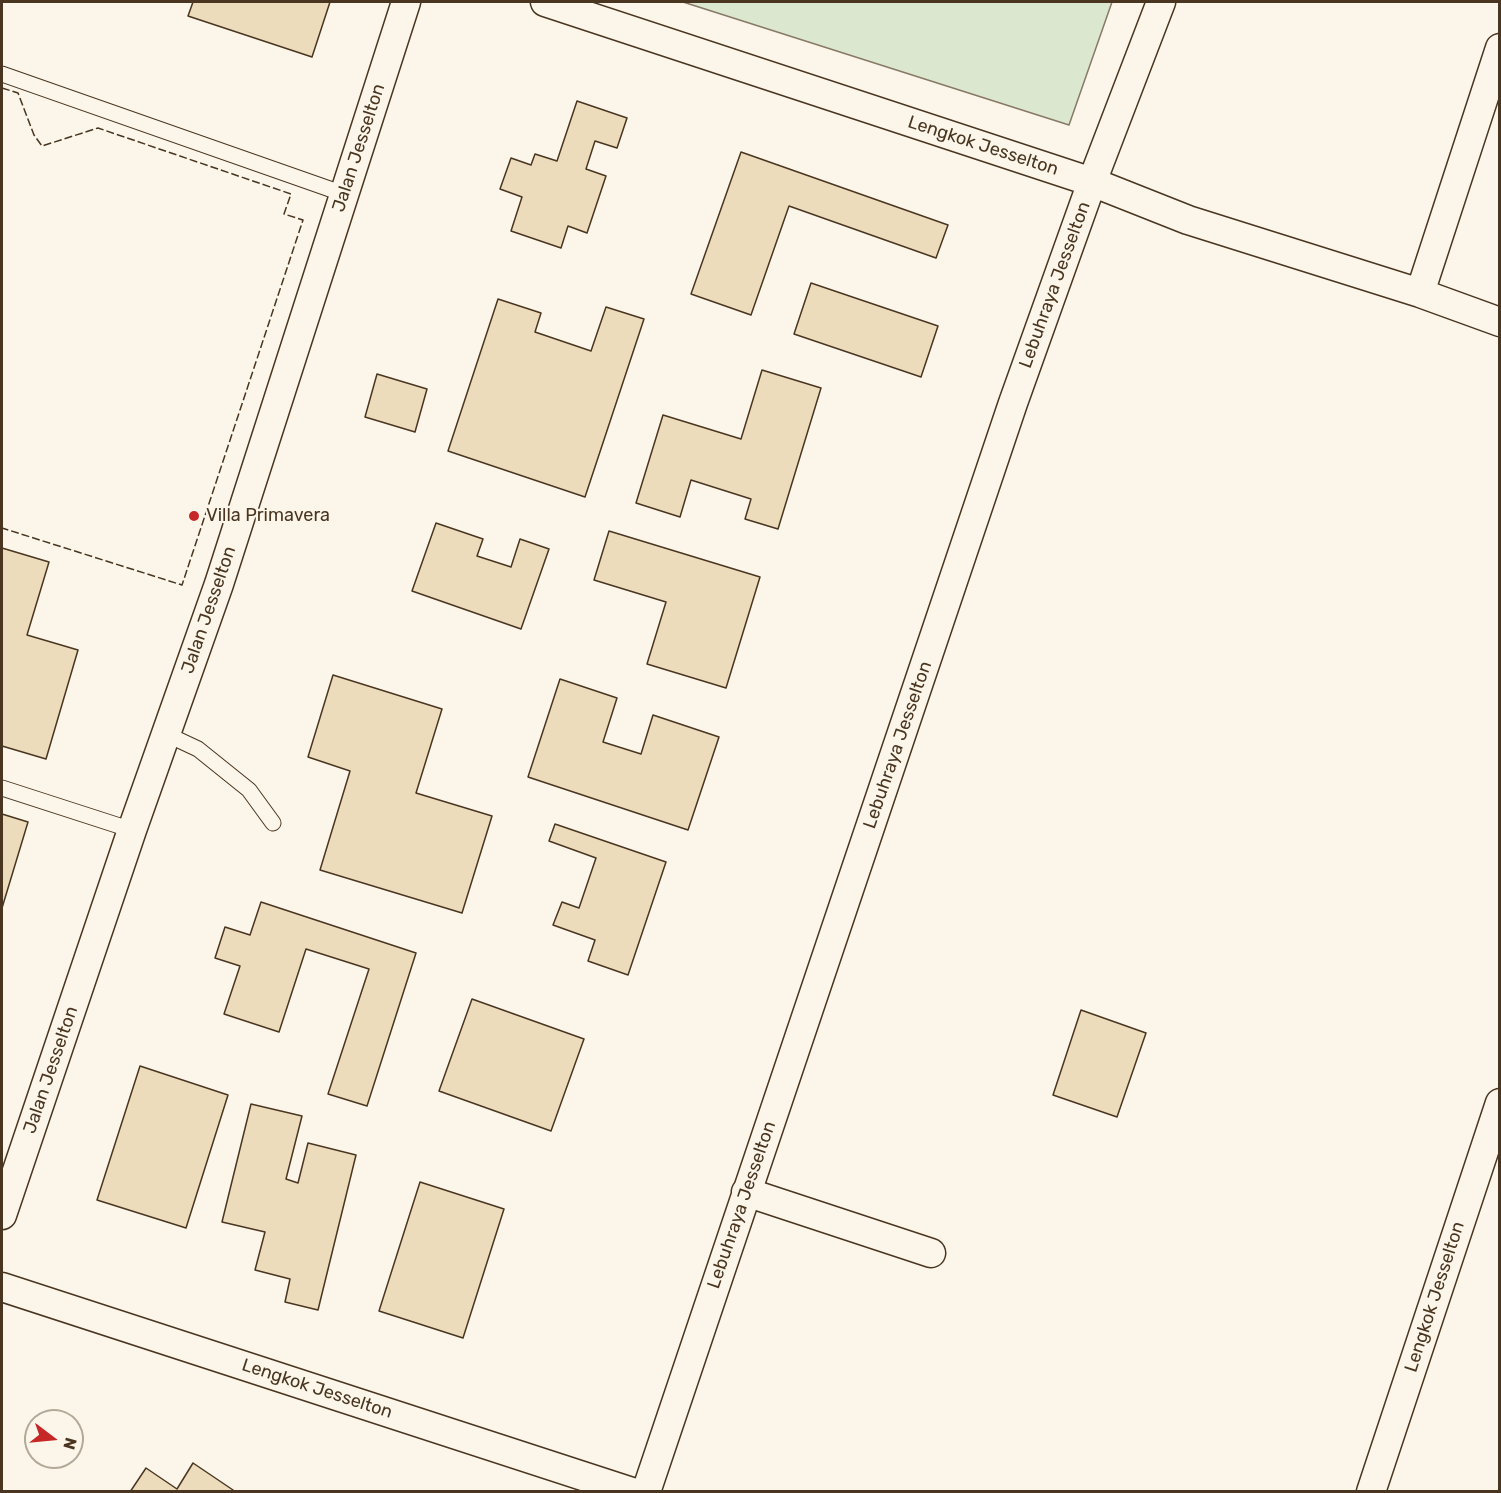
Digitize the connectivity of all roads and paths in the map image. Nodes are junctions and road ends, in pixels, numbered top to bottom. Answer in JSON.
{"nodes":[{"id":1,"x":406,"y":2,"type":"edge"},
{"id":2,"x":544,"y":2,"type":"edge"},
{"id":3,"x":1161,"y":2,"type":"edge"},
{"id":4,"x":1500,"y":48,"type":"edge"},
{"id":5,"x":2,"y":74,"type":"edge"},
{"id":6,"x":1092,"y":182,"type":"junction"},
{"id":7,"x":344,"y":194,"type":"junction"},
{"id":8,"x":1419,"y":293,"type":"junction"},
{"id":9,"x":1500,"y":322,"type":"edge"},
{"id":10,"x":166,"y":734,"type":"junction"},
{"id":11,"x":2,"y":788,"type":"edge"},
{"id":12,"x":273,"y":823,"type":"dead end"},
{"id":13,"x":132,"y":830,"type":"junction"},
{"id":14,"x":1500,"y":1103,"type":"edge"},
{"id":15,"x":746,"y":1192,"type":"junction"},
{"id":16,"x":2,"y":1215,"type":"edge"},
{"id":17,"x":931,"y":1253,"type":"dead end"},
{"id":18,"x":2,"y":1287,"type":"edge"},
{"id":19,"x":632,"y":1491,"type":"edge"},
{"id":20,"x":646,"y":1491,"type":"edge"},
{"id":21,"x":1371,"y":1491,"type":"edge"}],
"edges":[{"from":1,"to":7,"type":"street","name":"Jalan Jesselton"},
{"from":2,"to":6,"type":"street","name":"Lengkok Jesselton"},
{"from":3,"to":6,"type":"street","name":"Lebuhraya Jesselton"},
{"from":4,"to":8,"type":"street"},
{"from":5,"to":7,"type":"lane"},
{"from":6,"to":8,"type":"street","name":"Lengkok Jesselton"},
{"from":6,"to":15,"type":"street","name":"Lebuhraya Jesselton"},
{"from":7,"to":10,"type":"street","name":"Jalan Jesselton"},
{"from":8,"to":9,"type":"street","name":"Lengkok Jesselton"},
{"from":10,"to":12,"type":"lane"},
{"from":10,"to":13,"type":"street","name":"Jalan Jesselton"},
{"from":11,"to":13,"type":"lane"},
{"from":13,"to":16,"type":"street","name":"Jalan Jesselton"},
{"from":14,"to":21,"type":"street","name":"Lengkok Jesselton"},
{"from":15,"to":17,"type":"street"},
{"from":15,"to":20,"type":"street","name":"Lebuhraya Jesselton"},
{"from":18,"to":19,"type":"street","name":"Lengkok Jesselton"}]}
